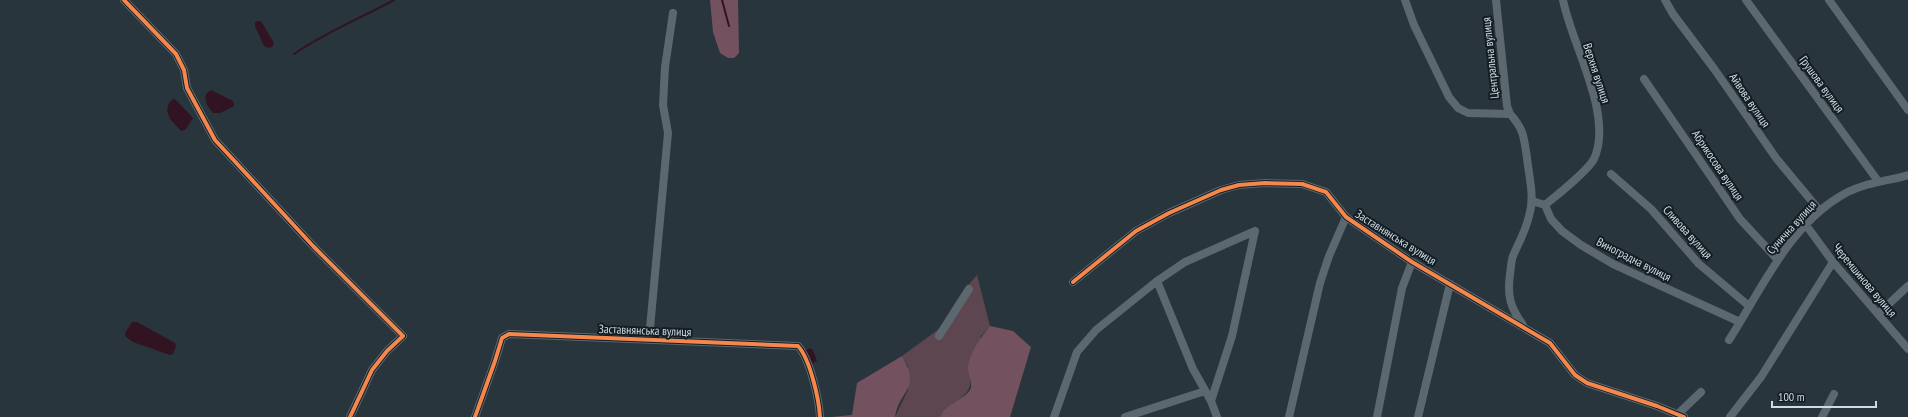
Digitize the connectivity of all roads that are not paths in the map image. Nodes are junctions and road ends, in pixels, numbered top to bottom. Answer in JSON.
{"nodes":[{"id":1,"x":124,"y":0,"type":"edge"},
{"id":2,"x":1405,"y":0,"type":"edge"},
{"id":3,"x":1496,"y":0,"type":"edge"},
{"id":4,"x":1563,"y":0,"type":"edge"},
{"id":5,"x":1665,"y":0,"type":"edge"},
{"id":6,"x":1746,"y":0,"type":"edge"},
{"id":7,"x":1829,"y":0,"type":"edge"},
{"id":8,"x":673,"y":13,"type":"dead end"},
{"id":9,"x":1644,"y":79,"type":"dead end"},
{"id":10,"x":1908,"y":110,"type":"edge"},
{"id":11,"x":1510,"y":114,"type":"junction"},
{"id":12,"x":1611,"y":174,"type":"dead end"},
{"id":13,"x":1908,"y":175,"type":"edge"},
{"id":14,"x":1878,"y":181,"type":"junction"},
{"id":15,"x":1532,"y":201,"type":"junction"},
{"id":16,"x":1545,"y":205,"type":"junction"},
{"id":17,"x":1820,"y":211,"type":"junction"},
{"id":18,"x":1346,"y":218,"type":"junction"},
{"id":19,"x":1806,"y":225,"type":"junction"},
{"id":20,"x":1777,"y":259,"type":"junction"},
{"id":21,"x":1412,"y":262,"type":"junction"},
{"id":22,"x":1833,"y":262,"type":"junction"},
{"id":23,"x":1157,"y":280,"type":"junction"},
{"id":24,"x":1073,"y":282,"type":"dead end"},
{"id":25,"x":1450,"y":284,"type":"junction"},
{"id":26,"x":1908,"y":286,"type":"edge"},
{"id":27,"x":969,"y":289,"type":"dead end"},
{"id":28,"x":1749,"y":306,"type":"junction"},
{"id":29,"x":1878,"y":314,"type":"junction"},
{"id":30,"x":1740,"y":322,"type":"junction"},
{"id":31,"x":1525,"y":327,"type":"junction"},
{"id":32,"x":939,"y":336,"type":"dead end"},
{"id":33,"x":649,"y":339,"type":"junction"},
{"id":34,"x":1729,"y":340,"type":"dead end"},
{"id":35,"x":1908,"y":349,"type":"edge"},
{"id":36,"x":1205,"y":391,"type":"junction"},
{"id":37,"x":1701,"y":392,"type":"dead end"},
{"id":38,"x":1834,"y":394,"type":"dead end"},
{"id":39,"x":1211,"y":401,"type":"junction"},
{"id":40,"x":1681,"y":416,"type":"edge"},
{"id":41,"x":350,"y":417,"type":"edge"},
{"id":42,"x":475,"y":417,"type":"edge"},
{"id":43,"x":820,"y":417,"type":"edge"},
{"id":44,"x":1054,"y":417,"type":"edge"},
{"id":45,"x":1125,"y":417,"type":"edge"},
{"id":46,"x":1217,"y":417,"type":"edge"},
{"id":47,"x":1289,"y":417,"type":"edge"},
{"id":48,"x":1377,"y":417,"type":"edge"},
{"id":49,"x":1418,"y":417,"type":"edge"},
{"id":50,"x":1730,"y":417,"type":"edge"},
{"id":51,"x":1822,"y":417,"type":"edge"}],
"edges":[{"from":1,"to":41,"type":"street"},
{"from":2,"to":11,"type":"street"},
{"from":3,"to":11,"type":"street","name":"Центральна вулиця"},
{"from":4,"to":16,"type":"street","name":"Верхня вулиця"},
{"from":5,"to":17,"type":"street","name":"Айвова вулиця"},
{"from":6,"to":14,"type":"street","name":"Грушова вулиця"},
{"from":7,"to":10,"type":"street"},
{"from":8,"to":33,"type":"street"},
{"from":9,"to":20,"type":"street","name":"Абрикосова вулиця"},
{"from":11,"to":15,"type":"street"},
{"from":12,"to":28,"type":"street","name":"Сливова вулиця"},
{"from":13,"to":14,"type":"street","name":"Сунична вулиця"},
{"from":14,"to":17,"type":"street","name":"Сунична вулиця"},
{"from":15,"to":16,"type":"street"},
{"from":15,"to":31,"type":"street"},
{"from":16,"to":30,"type":"street","name":"Виноградна вулиця"},
{"from":17,"to":19,"type":"street","name":"Сунична вулиця"},
{"from":18,"to":21,"type":"street","name":"Заставнянська вулиця"},
{"from":18,"to":24,"type":"street","name":"Заставнянська вулиця"},
{"from":18,"to":47,"type":"street"},
{"from":19,"to":20,"type":"street","name":"Сунична вулиця"},
{"from":19,"to":22,"type":"street","name":"Черемшинова вулиця"},
{"from":20,"to":28,"type":"street","name":"Сунична вулиця"},
{"from":21,"to":25,"type":"street","name":"Заставнянська вулиця"},
{"from":21,"to":48,"type":"street"},
{"from":22,"to":29,"type":"street","name":"Черемшинова вулиця"},
{"from":22,"to":50,"type":"street"},
{"from":23,"to":36,"type":"street"},
{"from":23,"to":39,"type":"street"},
{"from":23,"to":44,"type":"street"},
{"from":25,"to":31,"type":"street","name":"Заставнянська вулиця"},
{"from":25,"to":49,"type":"street"},
{"from":26,"to":29,"type":"street"},
{"from":27,"to":32,"type":"street"},
{"from":28,"to":30,"type":"street","name":"Сунична вулиця"},
{"from":29,"to":35,"type":"street","name":"Черемшинова вулиця"},
{"from":30,"to":34,"type":"street","name":"Сунична вулиця"},
{"from":31,"to":40,"type":"street","name":"Заставнянська вулиця"},
{"from":33,"to":42,"type":"street","name":"Заставнянська вулиця"},
{"from":33,"to":43,"type":"street","name":"Заставнянська вулиця"},
{"from":36,"to":39,"type":"street"},
{"from":36,"to":45,"type":"street"},
{"from":37,"to":40,"type":"street"},
{"from":38,"to":51,"type":"street"},
{"from":39,"to":46,"type":"street"}]}
